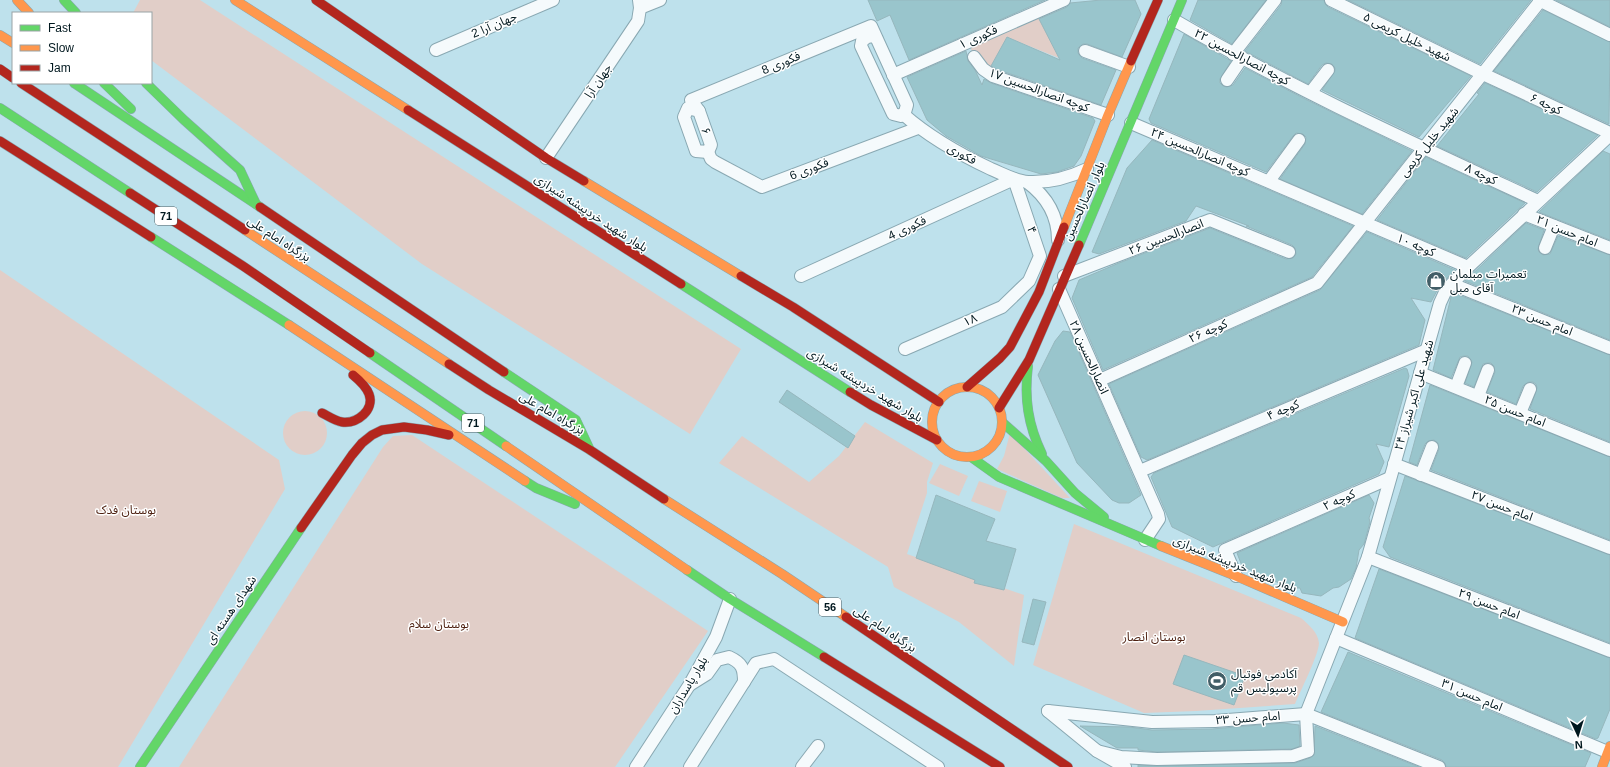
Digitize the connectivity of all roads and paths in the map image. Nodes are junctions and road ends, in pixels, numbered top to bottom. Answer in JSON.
{"nodes":[{"id":1,"x":17,"y":0,"type":"edge"},
{"id":2,"x":64,"y":0,"type":"edge"},
{"id":3,"x":235,"y":0,"type":"edge"},
{"id":4,"x":316,"y":0,"type":"edge"},
{"id":5,"x":553,"y":0,"type":"edge"},
{"id":6,"x":660,"y":0,"type":"edge"},
{"id":7,"x":1064,"y":0,"type":"edge"},
{"id":8,"x":1182,"y":0,"type":"edge"},
{"id":9,"x":1275,"y":0,"type":"edge"},
{"id":10,"x":1331,"y":0,"type":"edge"},
{"id":11,"x":1540,"y":0,"type":"edge"},
{"id":12,"x":1156,"y":2,"type":"edge"},
{"id":13,"x":640,"y":4,"type":"edge"},
{"id":14,"x":28,"y":12,"type":"edge"},
{"id":15,"x":75,"y":12,"type":"edge"},
{"id":16,"x":1174,"y":20,"type":"junction"},
{"id":17,"x":0,"y":35,"type":"edge"},
{"id":18,"x":1610,"y":35,"type":"edge"},
{"id":19,"x":877,"y":40,"type":"junction"},
{"id":20,"x":12,"y":42,"type":"edge"},
{"id":21,"x":436,"y":50,"type":"dead end"},
{"id":22,"x":1085,"y":51,"type":"dead end"},
{"id":23,"x":1237,"y":56,"type":"junction"},
{"id":24,"x":974,"y":57,"type":"dead end"},
{"id":25,"x":1129,"y":67,"type":"junction"},
{"id":26,"x":0,"y":69,"type":"edge"},
{"id":27,"x":1328,"y":70,"type":"dead end"},
{"id":28,"x":893,"y":74,"type":"junction"},
{"id":29,"x":1482,"y":74,"type":"junction"},
{"id":30,"x":12,"y":77,"type":"edge"},
{"id":31,"x":1227,"y":80,"type":"dead end"},
{"id":32,"x":23,"y":84,"type":"edge"},
{"id":33,"x":76,"y":84,"type":"edge"},
{"id":34,"x":105,"y":84,"type":"edge"},
{"id":35,"x":147,"y":84,"type":"edge"},
{"id":36,"x":1311,"y":92,"type":"junction"},
{"id":37,"x":0,"y":108,"type":"edge"},
{"id":38,"x":698,"y":111,"type":"joint"},
{"id":39,"x":904,"y":114,"type":"junction"},
{"id":40,"x":1108,"y":115,"type":"junction"},
{"id":41,"x":1131,"y":123,"type":"junction"},
{"id":42,"x":918,"y":128,"type":"junction"},
{"id":43,"x":1608,"y":139,"type":"edge"},
{"id":44,"x":1299,"y":140,"type":"dead end"},
{"id":45,"x":0,"y":141,"type":"edge"},
{"id":46,"x":169,"y":146,"type":"junction"},
{"id":47,"x":1423,"y":148,"type":"junction"},
{"id":48,"x":708,"y":152,"type":"joint"},
{"id":49,"x":546,"y":158,"type":"junction"},
{"id":50,"x":1087,"y":169,"type":"junction"},
{"id":51,"x":1014,"y":179,"type":"junction"},
{"id":52,"x":1269,"y":181,"type":"junction"},
{"id":53,"x":1027,"y":182,"type":"junction"},
{"id":54,"x":1538,"y":201,"type":"junction"},
{"id":55,"x":256,"y":204,"type":"junction"},
{"id":56,"x":1524,"y":214,"type":"junction"},
{"id":57,"x":1364,"y":223,"type":"junction"},
{"id":58,"x":1554,"y":226,"type":"junction"},
{"id":59,"x":1058,"y":244,"type":"junction"},
{"id":60,"x":1545,"y":248,"type":"dead end"},
{"id":61,"x":1610,"y":248,"type":"edge"},
{"id":62,"x":1289,"y":252,"type":"dead end"},
{"id":63,"x":1468,"y":267,"type":"junction"},
{"id":64,"x":801,"y":276,"type":"dead end"},
{"id":65,"x":1064,"y":276,"type":"junction"},
{"id":66,"x":1029,"y":281,"type":"joint"},
{"id":67,"x":1316,"y":283,"type":"joint"},
{"id":68,"x":1452,"y":284,"type":"junction"},
{"id":69,"x":1059,"y":289,"type":"junction"},
{"id":70,"x":1610,"y":348,"type":"edge"},
{"id":71,"x":905,"y":349,"type":"dead end"},
{"id":72,"x":326,"y":350,"type":"junction"},
{"id":73,"x":1427,"y":350,"type":"junction"},
{"id":74,"x":1029,"y":360,"type":"junction"},
{"id":75,"x":1465,"y":363,"type":"dead end"},
{"id":76,"x":1488,"y":370,"type":"dead end"},
{"id":77,"x":1420,"y":373,"type":"junction"},
{"id":78,"x":1100,"y":380,"type":"junction"},
{"id":79,"x":967,"y":387,"type":"junction"},
{"id":80,"x":1456,"y":387,"type":"junction"},
{"id":81,"x":1530,"y":389,"type":"dead end"},
{"id":82,"x":1478,"y":396,"type":"junction"},
{"id":83,"x":939,"y":402,"type":"junction"},
{"id":84,"x":999,"y":408,"type":"junction"},
{"id":85,"x":322,"y":413,"type":"dead end"},
{"id":86,"x":1520,"y":413,"type":"junction"},
{"id":87,"x":1002,"y":422,"type":"junction"},
{"id":88,"x":458,"y":438,"type":"junction"},
{"id":89,"x":937,"y":440,"type":"junction"},
{"id":90,"x":1432,"y":446,"type":"dead end"},
{"id":91,"x":590,"y":450,"type":"junction"},
{"id":92,"x":1610,"y":450,"type":"edge"},
{"id":93,"x":971,"y":457,"type":"junction"},
{"id":94,"x":1046,"y":461,"type":"junction"},
{"id":95,"x":1394,"y":464,"type":"junction"},
{"id":96,"x":1140,"y":471,"type":"junction"},
{"id":97,"x":1421,"y":475,"type":"junction"},
{"id":98,"x":1390,"y":478,"type":"junction"},
{"id":99,"x":616,"y":521,"type":"junction"},
{"id":100,"x":1118,"y":529,"type":"junction"},
{"id":101,"x":1145,"y":540,"type":"junction"},
{"id":102,"x":1610,"y":548,"type":"edge"},
{"id":103,"x":1368,"y":557,"type":"junction"},
{"id":104,"x":1236,"y":576,"type":"junction"},
{"id":105,"x":730,"y":599,"type":"junction"},
{"id":106,"x":1343,"y":622,"type":"junction"},
{"id":107,"x":1336,"y":638,"type":"junction"},
{"id":108,"x":1610,"y":652,"type":"edge"},
{"id":109,"x":744,"y":682,"type":"junction"},
{"id":110,"x":690,"y":684,"type":"junction"},
{"id":111,"x":1306,"y":714,"type":"junction"},
{"id":112,"x":818,"y":746,"type":"dead end"},
{"id":113,"x":1609,"y":750,"type":"edge"},
{"id":114,"x":1096,"y":751,"type":"junction"},
{"id":115,"x":140,"y":767,"type":"edge"},
{"id":116,"x":636,"y":767,"type":"edge"},
{"id":117,"x":690,"y":767,"type":"edge"},
{"id":118,"x":802,"y":767,"type":"edge"},
{"id":119,"x":938,"y":767,"type":"edge"},
{"id":120,"x":1000,"y":767,"type":"edge"},
{"id":121,"x":1068,"y":767,"type":"edge"},
{"id":122,"x":1125,"y":767,"type":"edge"},
{"id":123,"x":1439,"y":767,"type":"edge"},
{"id":124,"x":1602,"y":767,"type":"edge"}],
"edges":[{"from":1,"to":14,"type":"main road"},
{"from":2,"to":15,"type":"main road"},
{"from":3,"to":89,"type":"main road","name":"بلوار شهید خردپیشه شیرازی"},
{"from":4,"to":49,"type":"main road","name":"بلوار شهید خردپیشه شیرازی"},
{"from":5,"to":21,"type":"street","name":"جهان آرا 2"},
{"from":6,"to":13,"type":"street"},
{"from":7,"to":28,"type":"street","name":"فکوری ۱"},
{"from":8,"to":16,"type":"main road","name":"بلوار انصارالحسین"},
{"from":9,"to":23,"type":"street"},
{"from":10,"to":29,"type":"street","name":"شهید خلیل کریمی ۵"},
{"from":11,"to":18,"type":"street"},
{"from":11,"to":29,"type":"street","name":"شهید خلیل کریمی"},
{"from":12,"to":25,"type":"main road","name":"بلوار انصارالحسین"},
{"from":13,"to":49,"type":"street","name":"جهان آرا"},
{"from":16,"to":23,"type":"street","name":"کوچه انصارالحسین ۲۲"},
{"from":16,"to":41,"type":"main road","name":"بلوار انصارالحسین"},
{"from":17,"to":20,"type":"main road"},
{"from":19,"to":28,"type":"street"},
{"from":19,"to":38,"type":"street","name":"فکوری 8"},
{"from":19,"to":39,"type":"street","name":"فکوری"},
{"from":22,"to":25,"type":"street"},
{"from":23,"to":31,"type":"street"},
{"from":23,"to":36,"type":"street","name":"کوچه انصارالحسین ۲۲"},
{"from":24,"to":40,"type":"street","name":"کوچه انصارالحسین ۱۷"},
{"from":25,"to":40,"type":"main road","name":"بلوار انصارالحسین"},
{"from":26,"to":30,"type":"main road"},
{"from":27,"to":36,"type":"street"},
{"from":28,"to":39,"type":"street"},
{"from":29,"to":43,"type":"street","name":"کوچه ۶"},
{"from":29,"to":47,"type":"street","name":"شهید خلیل کریمی"},
{"from":32,"to":91,"type":"main road","name":"بزرگراه امام علی","number":"71"},
{"from":33,"to":46,"type":"main road"},
{"from":34,"to":46,"type":"main road"},
{"from":35,"to":55,"type":"main road"},
{"from":36,"to":47,"type":"street","name":"کوچه انصارالحسین ۲۲"},
{"from":37,"to":99,"type":"main road","number":"71"},
{"from":38,"to":48,"type":"street","name":"۶"},
{"from":39,"to":42,"type":"street","name":"فکوری"},
{"from":40,"to":50,"type":"main road","name":"بلوار انصارالحسین"},
{"from":41,"to":52,"type":"street","name":"کوچه انصارالحسین ۲۴"},
{"from":41,"to":65,"type":"main road","name":"بلوار انصارالحسین"},
{"from":42,"to":48,"type":"street","name":"فکوری 6"},
{"from":42,"to":51,"type":"street","name":"فکوری"},
{"from":43,"to":54,"type":"street","name":"شهید علی اکبر شیراز ۲۴"},
{"from":44,"to":52,"type":"street"},
{"from":45,"to":72,"type":"main road"},
{"from":46,"to":55,"type":"main road"},
{"from":47,"to":54,"type":"street","name":"کوچه ۸"},
{"from":47,"to":57,"type":"street","name":"شهید خلیل کریمی"},
{"from":49,"to":83,"type":"main road","name":"بلوار شهید خردپیشه شیرازی"},
{"from":50,"to":53,"type":"street","name":"فکوری"},
{"from":50,"to":59,"type":"main road","name":"بلوار انصارالحسین"},
{"from":51,"to":53,"type":"street","name":"فکوری"},
{"from":51,"to":64,"type":"street","name":"فکوری 4"},
{"from":51,"to":66,"type":"street","name":"۴"},
{"from":52,"to":57,"type":"street","name":"کوچه انصارالحسین ۲۴"},
{"from":53,"to":59,"type":"street","name":"فکوری"},
{"from":54,"to":56,"type":"street","name":"شهید علی اکبر شیراز ۲۴"},
{"from":55,"to":91,"type":"main road"},
{"from":56,"to":58,"type":"street","name":"امام حسن ۲۱"},
{"from":56,"to":63,"type":"street","name":"شهید علی اکبر شیراز ۲۴"},
{"from":57,"to":63,"type":"street","name":"کوچه ۱۰"},
{"from":57,"to":67,"type":"street","name":"شهید خلیل کریمی"},
{"from":58,"to":60,"type":"street"},
{"from":58,"to":61,"type":"street","name":"امام حسن ۲۱"},
{"from":59,"to":79,"type":"main road","name":"بلوار انصارالحسین"},
{"from":62,"to":65,"type":"street","name":"انصارالحسین ۲۶"},
{"from":63,"to":68,"type":"street","name":"شهید علی اکبر شیراز ۲۴"},
{"from":65,"to":69,"type":"main road","name":"بلوار انصارالحسین"},
{"from":66,"to":71,"type":"street","name":"۱۸"},
{"from":67,"to":78,"type":"street","name":"کوچه ۲۶"},
{"from":68,"to":70,"type":"street","name":"امام حسن ۲۳"},
{"from":68,"to":73,"type":"street","name":"شهید علی اکبر شیراز ۲۴"},
{"from":69,"to":74,"type":"main road","name":"بلوار انصارالحسین"},
{"from":69,"to":78,"type":"street","name":"انصارالحسین ۲۸"},
{"from":72,"to":85,"type":"main road"},
{"from":72,"to":88,"type":"main road"},
{"from":73,"to":77,"type":"street","name":"شهید علی اکبر شیراز ۲۴"},
{"from":73,"to":96,"type":"street","name":"کوچه ۴"},
{"from":74,"to":84,"type":"main road","name":"بلوار انصارالحسین"},
{"from":74,"to":94,"type":"main road"},
{"from":75,"to":80,"type":"street"},
{"from":76,"to":82,"type":"street"},
{"from":77,"to":80,"type":"street","name":"امام حسن ۲۵"},
{"from":77,"to":95,"type":"street","name":"شهید علی اکبر شیراز ۲۴"},
{"from":78,"to":96,"type":"street","name":"انصارالحسین ۲۸"},
{"from":79,"to":83,"type":"main road"},
{"from":79,"to":84,"type":"main road"},
{"from":80,"to":82,"type":"street","name":"امام حسن ۲۵"},
{"from":81,"to":86,"type":"street"},
{"from":82,"to":86,"type":"street","name":"امام حسن ۲۵"},
{"from":83,"to":89,"type":"main road"},
{"from":84,"to":87,"type":"main road"},
{"from":86,"to":92,"type":"street","name":"امام حسن ۲۵"},
{"from":87,"to":93,"type":"main road"},
{"from":87,"to":94,"type":"main road","name":"بلوار شهید خردپیشه شیرازی"},
{"from":88,"to":99,"type":"main road"},
{"from":88,"to":115,"type":"main road","name":"شهدای هسته ای"},
{"from":89,"to":93,"type":"main road"},
{"from":90,"to":97,"type":"street"},
{"from":91,"to":121,"type":"main road","name":"بزرگراه امام علی","number":"56"},
{"from":93,"to":100,"type":"main road","name":"بلوار شهید خردپیشه شیرازی"},
{"from":94,"to":100,"type":"main road","name":"بلوار شهید خردپیشه شیرازی"},
{"from":95,"to":97,"type":"street","name":"امام حسن ۲۷"},
{"from":95,"to":98,"type":"street","name":"شهید علی اکبر شیراز ۲۴"},
{"from":96,"to":101,"type":"street","name":"انصارالحسین ۲۸"},
{"from":97,"to":102,"type":"street","name":"امام حسن ۲۷"},
{"from":98,"to":103,"type":"street","name":"شهید علی اکبر شیراز ۲۴"},
{"from":98,"to":104,"type":"street","name":"کوچه ۲"},
{"from":99,"to":105,"type":"main road"},
{"from":100,"to":101,"type":"main road","name":"بلوار شهید خردپیشه شیرازی"},
{"from":101,"to":104,"type":"main road","name":"بلوار شهید خردپیشه شیرازی"},
{"from":103,"to":106,"type":"street","name":"شهید علی اکبر شیراز ۲۴"},
{"from":103,"to":108,"type":"street","name":"امام حسن ۲۹"},
{"from":104,"to":106,"type":"main road","name":"بلوار شهید خردپیشه شیرازی"},
{"from":105,"to":110,"type":"street","name":"بلوار پاسداران"},
{"from":105,"to":120,"type":"main road"},
{"from":106,"to":107,"type":"street","name":"شهید علی اکبر شیراز ۲۴"},
{"from":107,"to":111,"type":"street","name":"شهید علی اکبر شیراز ۲۴"},
{"from":107,"to":113,"type":"street","name":"امام حسن ۳۱"},
{"from":109,"to":110,"type":"street"},
{"from":109,"to":117,"type":"street"},
{"from":109,"to":119,"type":"street"},
{"from":110,"to":116,"type":"street","name":"بلوار پاسداران"},
{"from":111,"to":114,"type":"street"},
{"from":111,"to":114,"type":"street","name":"امام حسن ۳۳"},
{"from":111,"to":123,"type":"street","name":"امام حسن ۳۳"},
{"from":112,"to":118,"type":"street"},
{"from":113,"to":124,"type":"main road"},
{"from":114,"to":122,"type":"street"}]}
